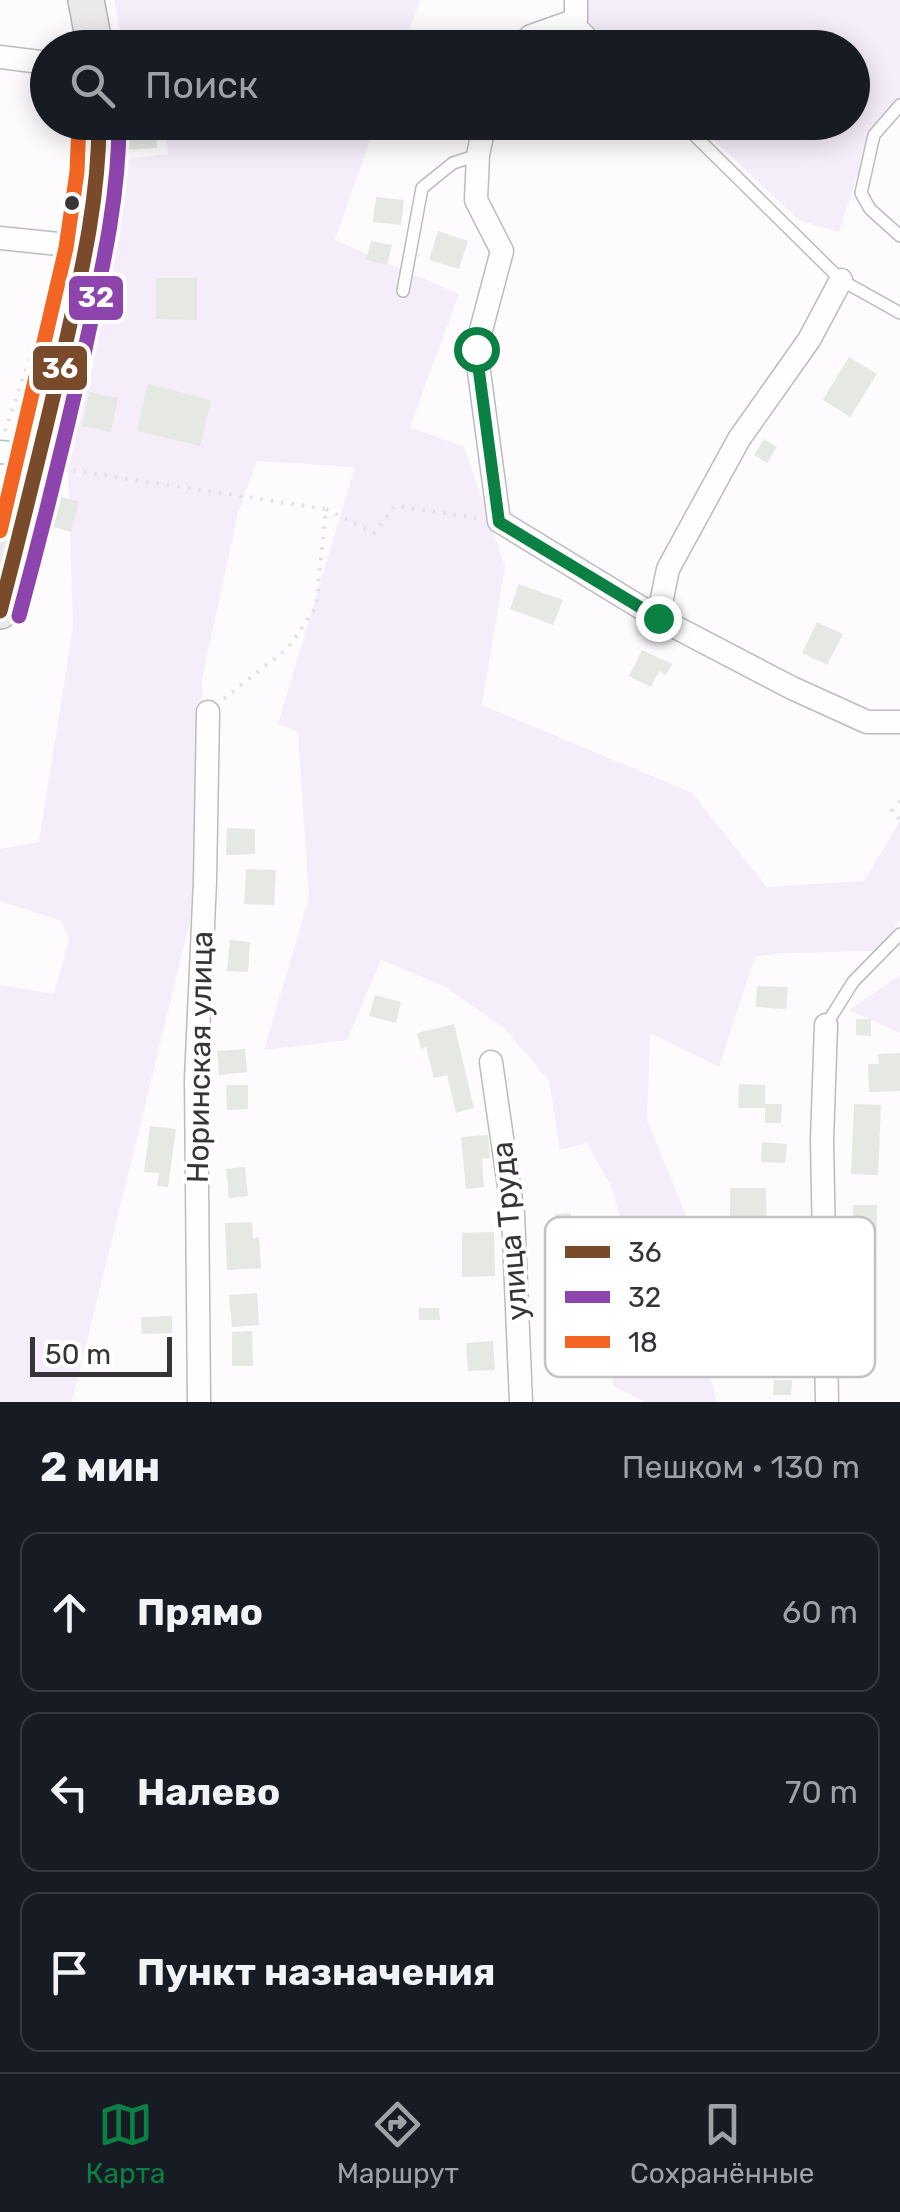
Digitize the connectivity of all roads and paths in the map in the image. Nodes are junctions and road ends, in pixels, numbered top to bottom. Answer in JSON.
{"nodes":[{"id":1,"x":86,"y":0,"type":"edge"},
{"id":2,"x":576,"y":10,"type":"edge"},
{"id":3,"x":91,"y":30,"type":"edge"},
{"id":4,"x":541,"y":30,"type":"edge"},
{"id":5,"x":0,"y":57,"type":"edge"},
{"id":6,"x":30,"y":61,"type":"edge"},
{"id":7,"x":900,"y":105,"type":"edge"},
{"id":8,"x":100,"y":140,"type":"edge"},
{"id":9,"x":481,"y":140,"type":"edge"},
{"id":10,"x":698,"y":140,"type":"edge"},
{"id":11,"x":478,"y":154,"type":"junction"},
{"id":12,"x":900,"y":236,"type":"edge"},
{"id":13,"x":0,"y":238,"type":"edge"},
{"id":14,"x":87,"y":247,"type":"junction"},
{"id":15,"x":842,"y":280,"type":"junction"},
{"id":16,"x":403,"y":291,"type":"dead end"},
{"id":17,"x":900,"y":313,"type":"edge"},
{"id":18,"x":31,"y":355,"type":"dead end"},
{"id":19,"x":0,"y":449,"type":"edge"},
{"id":20,"x":39,"y":461,"type":"junction"},
{"id":21,"x":326,"y":509,"type":"junction"},
{"id":22,"x":499,"y":522,"type":"junction"},
{"id":23,"x":0,"y":611,"type":"edge"},
{"id":24,"x":658,"y":618,"type":"junction"},
{"id":25,"x":208,"y":712,"type":"joint"},
{"id":26,"x":900,"y":722,"type":"edge"},
{"id":27,"x":900,"y":800,"type":"edge"},
{"id":28,"x":900,"y":820,"type":"edge"},
{"id":29,"x":900,"y":934,"type":"edge"},
{"id":30,"x":826,"y":1025,"type":"joint"},
{"id":31,"x":492,"y":1062,"type":"dead end"},
{"id":32,"x":823,"y":1217,"type":"edge"},
{"id":33,"x":827,"y":1377,"type":"edge"},
{"id":34,"x":199,"y":1402,"type":"edge"},
{"id":35,"x":521,"y":1402,"type":"edge"},
{"id":36,"x":827,"y":1402,"type":"edge"}],
"edges":[{"from":1,"to":3,"type":"main road"},
{"from":2,"to":4,"type":"street"},
{"from":5,"to":6,"type":"street"},
{"from":7,"to":12,"type":"lane"},
{"from":8,"to":14,"type":"main road"},
{"from":9,"to":11,"type":"street"},
{"from":10,"to":15,"type":"lane"},
{"from":11,"to":16,"type":"lane"},
{"from":11,"to":22,"type":"street"},
{"from":13,"to":14,"type":"street"},
{"from":14,"to":20,"type":"main road"},
{"from":15,"to":17,"type":"lane"},
{"from":15,"to":24,"type":"street"},
{"from":18,"to":19,"type":"path"},
{"from":19,"to":20,"type":"street"},
{"from":20,"to":21,"type":"path"},
{"from":20,"to":23,"type":"main road"},
{"from":21,"to":22,"type":"path"},
{"from":21,"to":25,"type":"path"},
{"from":22,"to":24,"type":"street"},
{"from":24,"to":26,"type":"street"},
{"from":25,"to":34,"type":"street","name":"Норинская улица"},
{"from":27,"to":28,"type":"path"},
{"from":29,"to":30,"type":"lane"},
{"from":30,"to":32,"type":"street"},
{"from":31,"to":35,"type":"street","name":"улица Труда"},
{"from":33,"to":36,"type":"street"}]}
